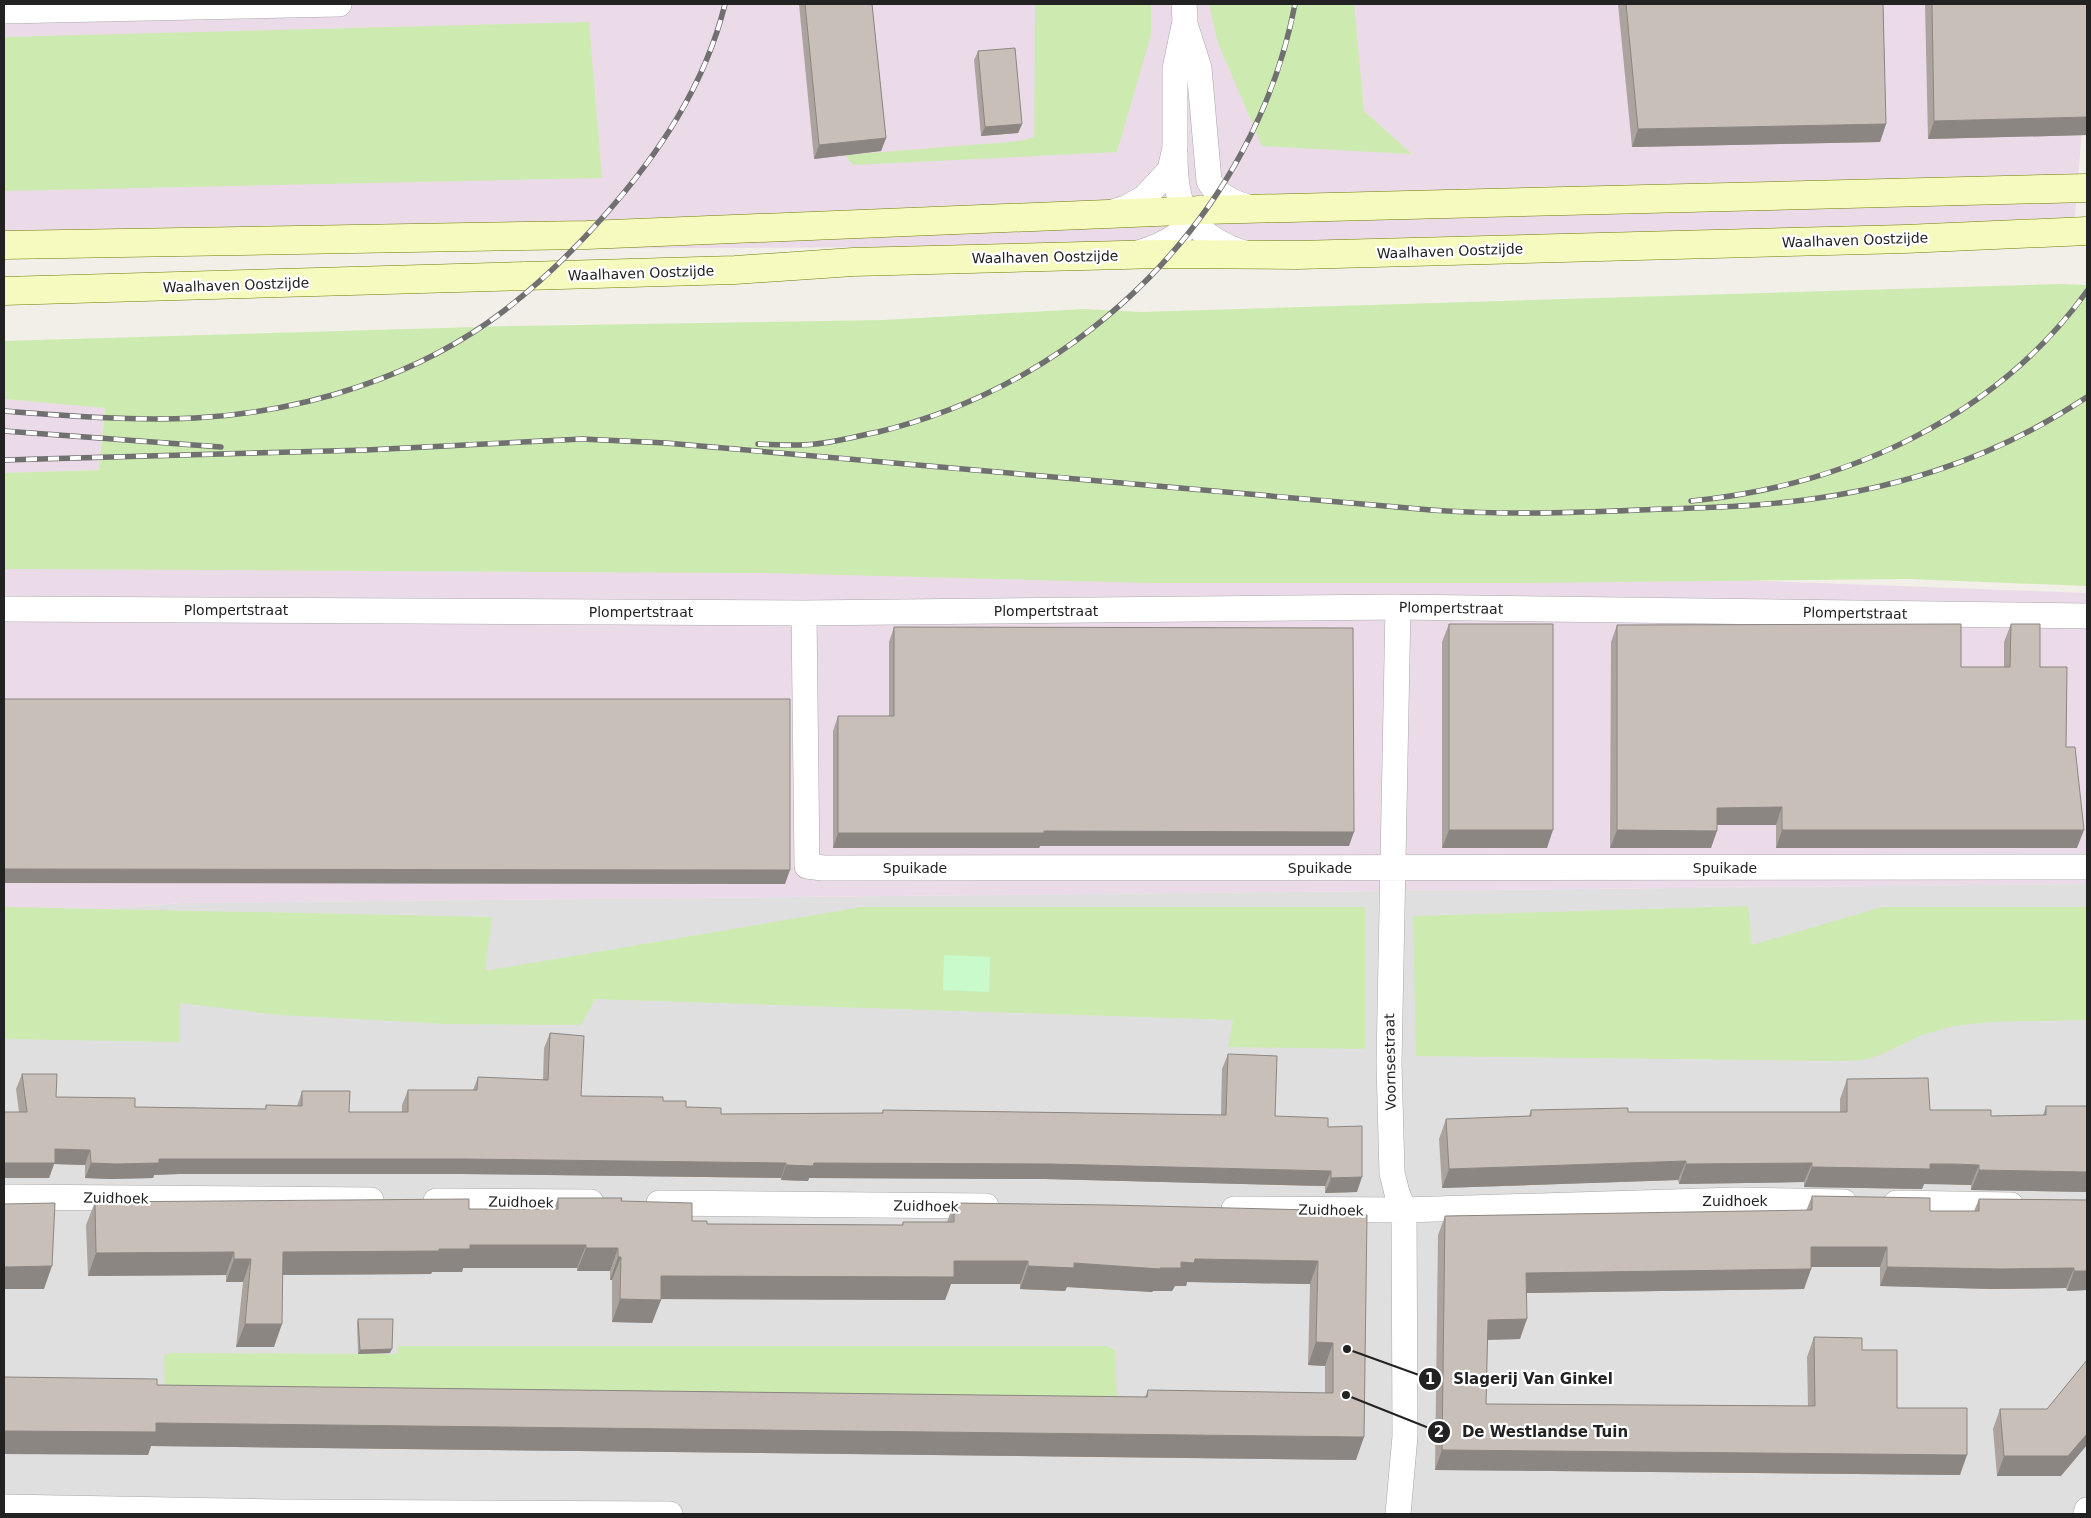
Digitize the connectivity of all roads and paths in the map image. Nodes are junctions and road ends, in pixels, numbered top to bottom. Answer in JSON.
{"nodes":[{"id":1,"x":339,"y":4,"type":"edge"},
{"id":2,"x":4,"y":11,"type":"edge"},
{"id":3,"x":1185,"y":13,"type":"edge"},
{"id":4,"x":1175,"y":148,"type":"junction"},
{"id":5,"x":1207,"y":168,"type":"junction"},
{"id":6,"x":2087,"y":188,"type":"edge"},
{"id":7,"x":1281,"y":209,"type":"junction"},
{"id":8,"x":1103,"y":214,"type":"junction"},
{"id":9,"x":1193,"y":214,"type":"junction"},
{"id":10,"x":2087,"y":231,"type":"edge"},
{"id":11,"x":4,"y":245,"type":"edge"},
{"id":12,"x":1120,"y":256,"type":"junction"},
{"id":13,"x":1262,"y":256,"type":"junction"},
{"id":14,"x":4,"y":291,"type":"edge"},
{"id":15,"x":1398,"y":608,"type":"junction"},
{"id":16,"x":4,"y":609,"type":"edge"},
{"id":17,"x":804,"y":613,"type":"junction"},
{"id":18,"x":2087,"y":616,"type":"edge"},
{"id":19,"x":2087,"y":867,"type":"edge"},
{"id":20,"x":1394,"y":868,"type":"junction"},
{"id":21,"x":4,"y":1197,"type":"edge"},
{"id":22,"x":609,"y":1202,"type":"edge"},
{"id":23,"x":639,"y":1203,"type":"edge"},
{"id":24,"x":1007,"y":1206,"type":"edge"},
{"id":25,"x":2038,"y":1206,"type":"edge"},
{"id":26,"x":1215,"y":1208,"type":"edge"},
{"id":27,"x":1404,"y":1210,"type":"junction"},
{"id":28,"x":4,"y":1507,"type":"edge"},
{"id":29,"x":2087,"y":1510,"type":"edge"},
{"id":30,"x":670,"y":1514,"type":"edge"},
{"id":31,"x":1398,"y":1514,"type":"edge"},
{"id":32,"x":2086,"y":1514,"type":"edge"}],
"edges":[{"from":1,"to":2,"type":"street"},
{"from":3,"to":4,"type":"street"},
{"from":3,"to":5,"type":"street"},
{"from":4,"to":8,"type":"street"},
{"from":4,"to":9,"type":"street"},
{"from":5,"to":7,"type":"street"},
{"from":5,"to":9,"type":"street"},
{"from":6,"to":7,"type":"main road"},
{"from":7,"to":9,"type":"main road"},
{"from":8,"to":9,"type":"main road"},
{"from":8,"to":11,"type":"main road"},
{"from":9,"to":12,"type":"street"},
{"from":9,"to":13,"type":"street"},
{"from":10,"to":13,"type":"main road","name":"Waalhaven Oostzijde"},
{"from":12,"to":13,"type":"main road","name":"Waalhaven Oostzijde"},
{"from":12,"to":14,"type":"main road","name":"Waalhaven Oostzijde"},
{"from":15,"to":17,"type":"street","name":"Plompertstraat"},
{"from":15,"to":18,"type":"street","name":"Plompertstraat"},
{"from":15,"to":20,"type":"street","name":"Voornsestraat"},
{"from":16,"to":17,"type":"street","name":"Plompertstraat"},
{"from":17,"to":20,"type":"street","name":"Spuikade"},
{"from":19,"to":20,"type":"street","name":"Spuikade"},
{"from":20,"to":27,"type":"street","name":"Voornsestraat"},
{"from":21,"to":22,"type":"street","name":"Zuidhoek"},
{"from":23,"to":24,"type":"street","name":"Zuidhoek"},
{"from":25,"to":27,"type":"street","name":"Zuidhoek"},
{"from":26,"to":27,"type":"street","name":"Zuidhoek"},
{"from":27,"to":31,"type":"street","name":"Voornsestraat"},
{"from":28,"to":30,"type":"street"},
{"from":29,"to":32,"type":"street"}]}
